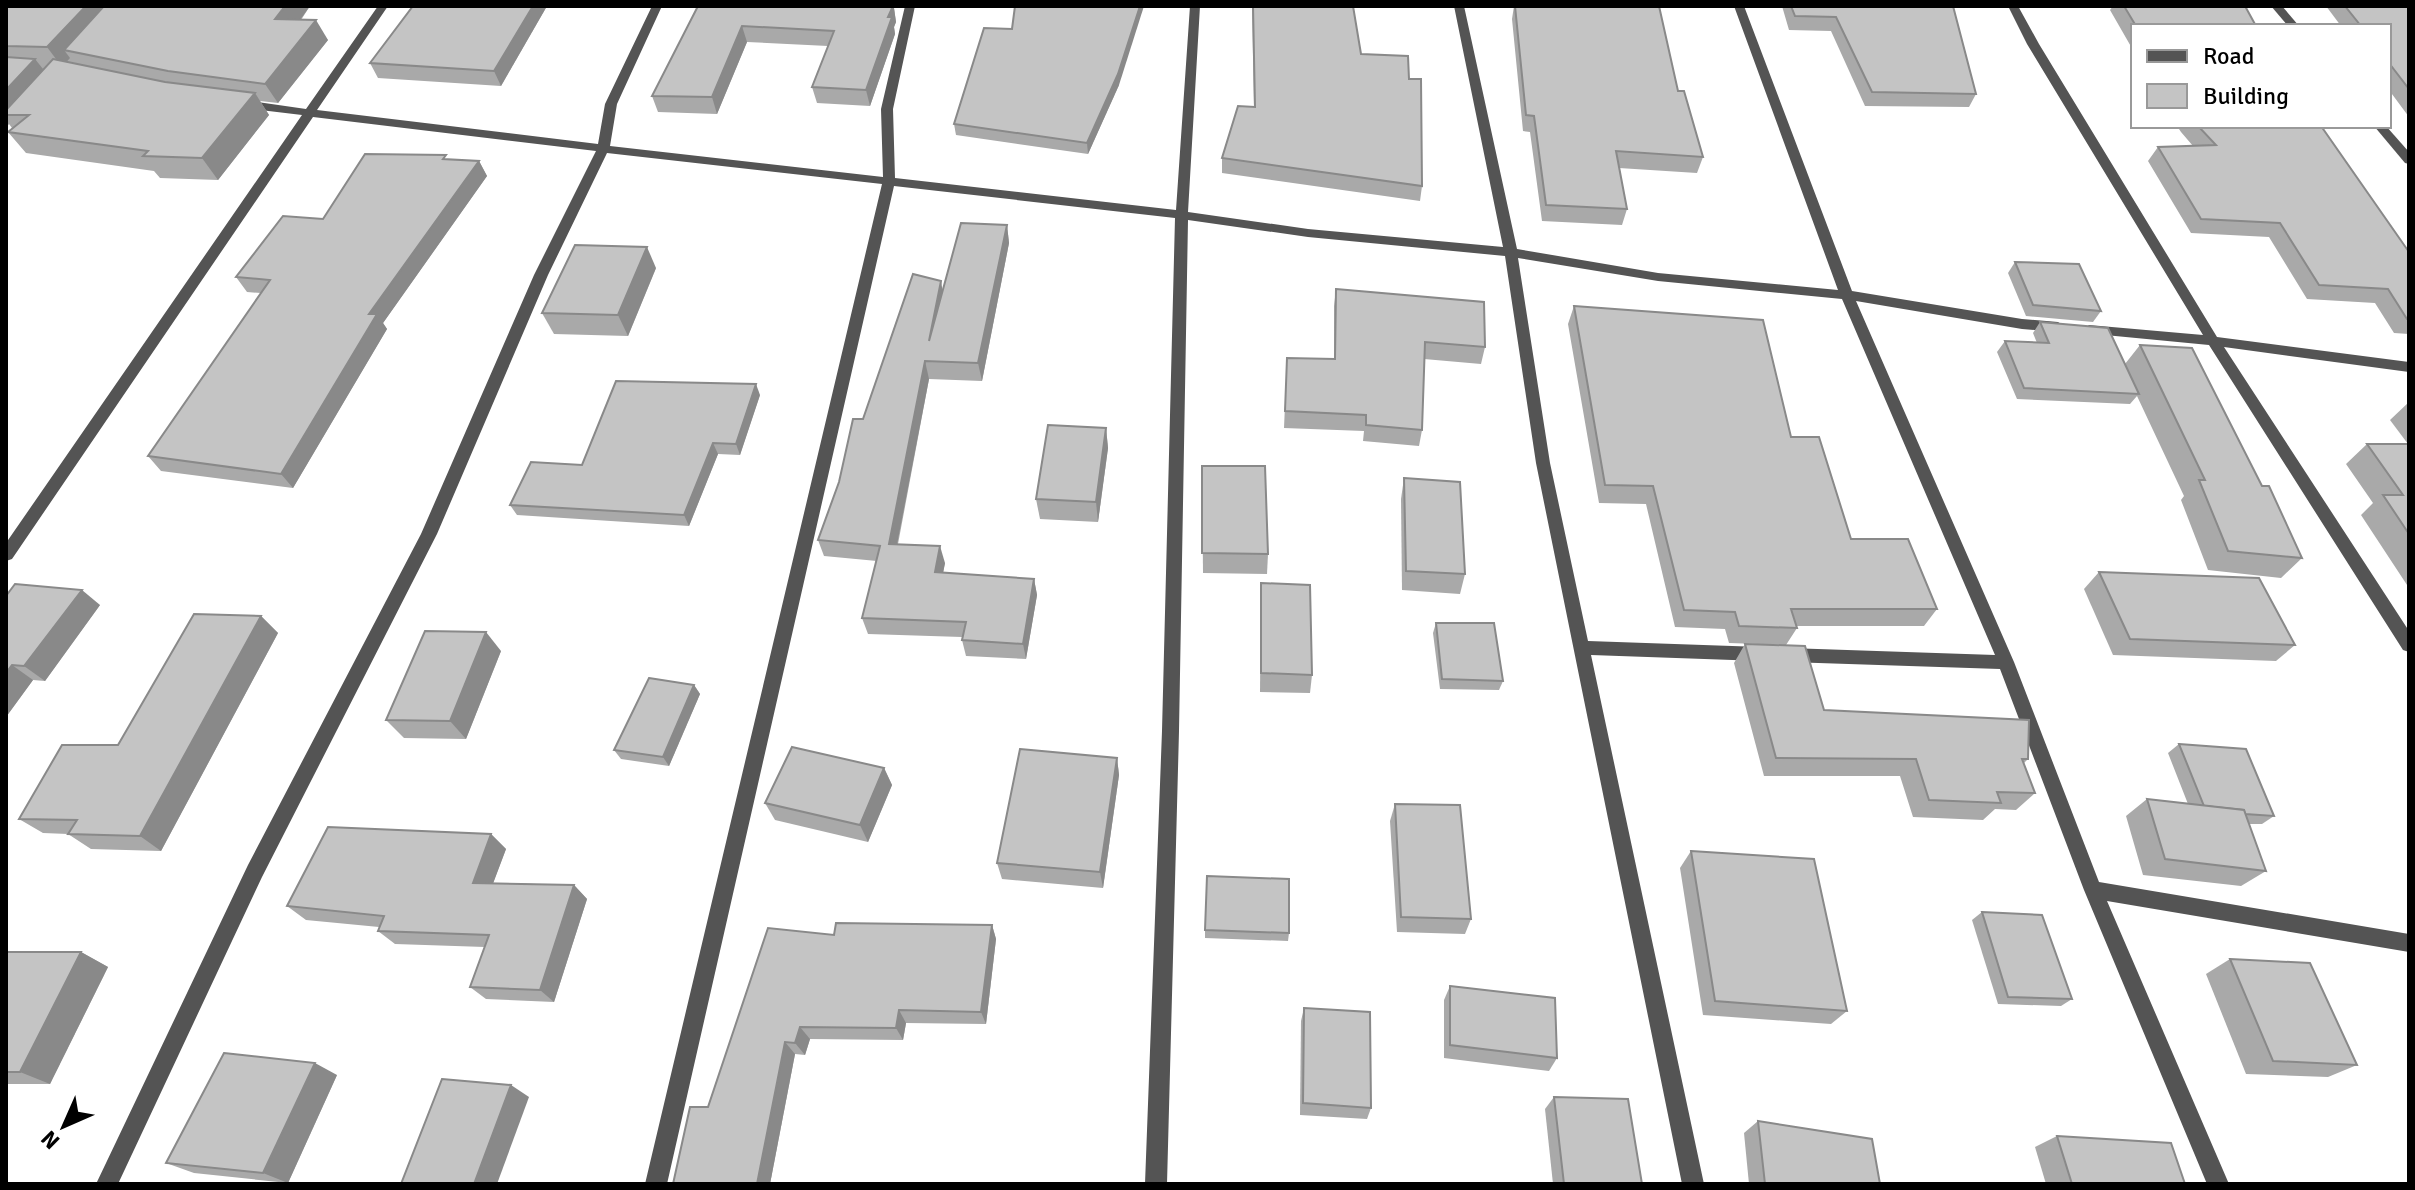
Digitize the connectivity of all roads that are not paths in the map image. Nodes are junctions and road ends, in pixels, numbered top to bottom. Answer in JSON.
{"nodes":[{"id":1,"x":383,"y":6,"type":"edge"},
{"id":2,"x":657,"y":6,"type":"edge"},
{"id":3,"x":910,"y":6,"type":"edge"},
{"id":4,"x":1195,"y":6,"type":"edge"},
{"id":5,"x":1459,"y":6,"type":"edge"},
{"id":6,"x":1739,"y":6,"type":"edge"},
{"id":7,"x":2013,"y":6,"type":"edge"},
{"id":8,"x":2276,"y":6,"type":"edge"},
{"id":9,"x":2292,"y":24,"type":"edge"},
{"id":10,"x":225,"y":102,"type":"edge"},
{"id":11,"x":311,"y":111,"type":"junction"},
{"id":12,"x":2382,"y":128,"type":"edge"},
{"id":13,"x":604,"y":147,"type":"junction"},
{"id":14,"x":2409,"y":160,"type":"edge"},
{"id":15,"x":889,"y":180,"type":"junction"},
{"id":16,"x":1181,"y":215,"type":"junction"},
{"id":17,"x":1511,"y":252,"type":"junction"},
{"id":18,"x":1847,"y":295,"type":"junction"},
{"id":19,"x":2066,"y":328,"type":"edge"},
{"id":20,"x":2081,"y":329,"type":"edge"},
{"id":21,"x":2213,"y":341,"type":"junction"},
{"id":22,"x":2409,"y":367,"type":"edge"},
{"id":23,"x":6,"y":555,"type":"edge"},
{"id":24,"x":2409,"y":645,"type":"edge"},
{"id":25,"x":1584,"y":648,"type":"junction"},
{"id":26,"x":2006,"y":662,"type":"junction"},
{"id":27,"x":2093,"y":890,"type":"junction"},
{"id":28,"x":2409,"y":943,"type":"edge"},
{"id":29,"x":107,"y":1184,"type":"edge"},
{"id":30,"x":656,"y":1184,"type":"edge"},
{"id":31,"x":1156,"y":1184,"type":"edge"},
{"id":32,"x":1693,"y":1184,"type":"edge"},
{"id":33,"x":2218,"y":1184,"type":"edge"}],
"edges":[{"from":1,"to":11,"type":"street"},
{"from":2,"to":13,"type":"street"},
{"from":3,"to":15,"type":"street"},
{"from":4,"to":16,"type":"street"},
{"from":5,"to":17,"type":"street"},
{"from":6,"to":18,"type":"street"},
{"from":7,"to":21,"type":"street"},
{"from":8,"to":9,"type":"street"},
{"from":10,"to":11,"type":"street"},
{"from":11,"to":13,"type":"street"},
{"from":11,"to":23,"type":"street"},
{"from":12,"to":14,"type":"street"},
{"from":13,"to":15,"type":"street"},
{"from":13,"to":29,"type":"street"},
{"from":15,"to":16,"type":"street"},
{"from":15,"to":30,"type":"street"},
{"from":16,"to":17,"type":"street"},
{"from":16,"to":31,"type":"street"},
{"from":17,"to":18,"type":"street"},
{"from":17,"to":25,"type":"street"},
{"from":18,"to":19,"type":"street"},
{"from":18,"to":26,"type":"street"},
{"from":20,"to":21,"type":"street"},
{"from":21,"to":22,"type":"street"},
{"from":21,"to":24,"type":"street"},
{"from":25,"to":26,"type":"street"},
{"from":25,"to":32,"type":"street"},
{"from":26,"to":27,"type":"street"},
{"from":27,"to":28,"type":"street"},
{"from":27,"to":33,"type":"street"}]}
